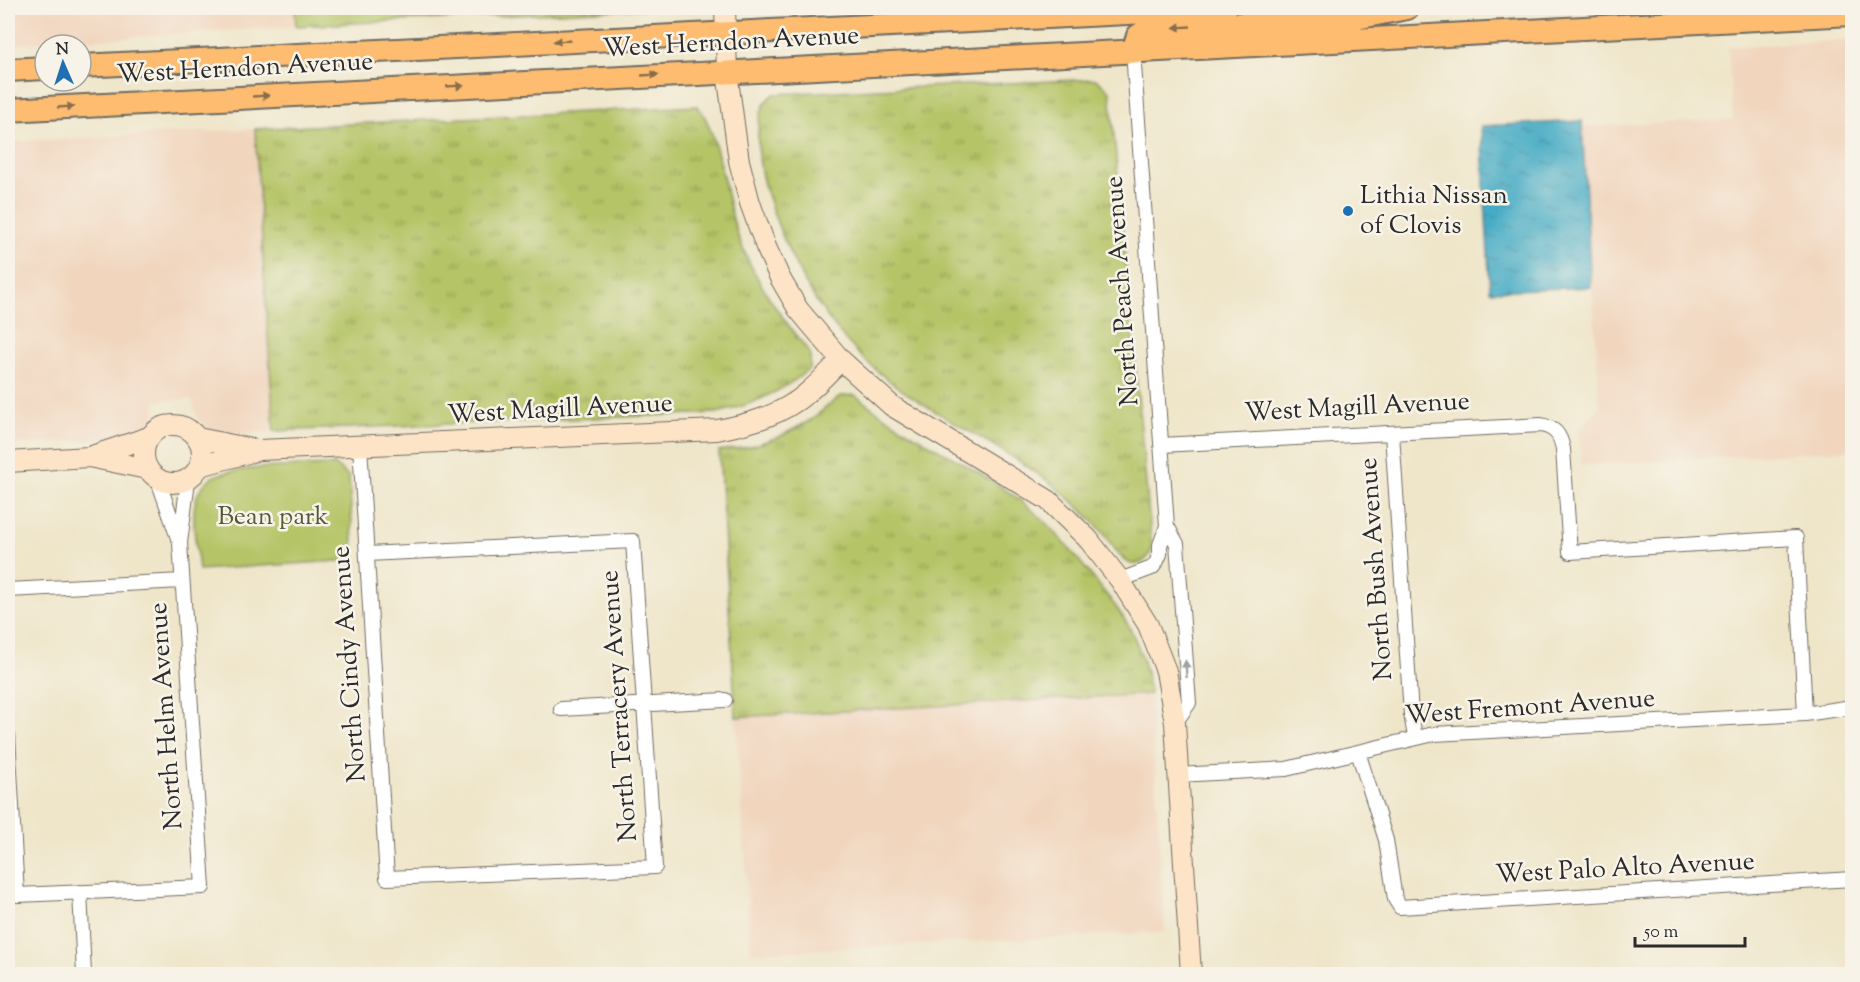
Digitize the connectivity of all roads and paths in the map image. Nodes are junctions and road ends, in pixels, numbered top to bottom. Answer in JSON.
{"nodes":[{"id":1,"x":724,"y":8,"type":"edge"},
{"id":2,"x":1226,"y":8,"type":"edge"},
{"id":3,"x":1407,"y":8,"type":"edge"},
{"id":4,"x":1852,"y":14,"type":"edge"},
{"id":5,"x":726,"y":33,"type":"junction"},
{"id":6,"x":1133,"y":51,"type":"junction"},
{"id":7,"x":93,"y":65,"type":"edge"},
{"id":8,"x":33,"y":69,"type":"edge"},
{"id":9,"x":8,"y":70,"type":"edge"},
{"id":10,"x":727,"y":72,"type":"junction"},
{"id":11,"x":8,"y":110,"type":"edge"},
{"id":12,"x":841,"y":360,"type":"junction"},
{"id":13,"x":1392,"y":433,"type":"junction"},
{"id":14,"x":148,"y":437,"type":"junction"},
{"id":15,"x":198,"y":438,"type":"junction"},
{"id":16,"x":1161,"y":445,"type":"junction"},
{"id":17,"x":360,"y":446,"type":"junction"},
{"id":18,"x":259,"y":450,"type":"junction"},
{"id":19,"x":89,"y":457,"type":"junction"},
{"id":20,"x":8,"y":462,"type":"edge"},
{"id":21,"x":194,"y":473,"type":"junction"},
{"id":22,"x":152,"y":475,"type":"junction"},
{"id":23,"x":1167,"y":526,"type":"junction"},
{"id":24,"x":180,"y":543,"type":"junction"},
{"id":25,"x":367,"y":554,"type":"junction"},
{"id":26,"x":182,"y":580,"type":"junction"},
{"id":27,"x":1120,"y":580,"type":"junction"},
{"id":28,"x":8,"y":590,"type":"edge"},
{"id":29,"x":725,"y":700,"type":"dead end"},
{"id":30,"x":644,"y":704,"type":"junction"},
{"id":31,"x":1852,"y":707,"type":"edge"},
{"id":32,"x":561,"y":709,"type":"dead end"},
{"id":33,"x":1805,"y":714,"type":"junction"},
{"id":34,"x":1175,"y":723,"type":"junction"},
{"id":35,"x":1415,"y":737,"type":"junction"},
{"id":36,"x":8,"y":738,"type":"edge"},
{"id":37,"x":1358,"y":752,"type":"junction"},
{"id":38,"x":1178,"y":775,"type":"junction"},
{"id":39,"x":655,"y":867,"type":"joint"},
{"id":40,"x":1852,"y":879,"type":"edge"},
{"id":41,"x":80,"y":892,"type":"junction"},
{"id":42,"x":84,"y":975,"type":"edge"},
{"id":43,"x":1191,"y":975,"type":"edge"}],
"edges":[{"from":1,"to":5,"type":"street"},
{"from":2,"to":5,"type":"main road","name":"West Herndon Avenue"},
{"from":3,"to":6,"type":"main road","one_way":true},
{"from":4,"to":6,"type":"main road","name":"West Herndon Avenue"},
{"from":5,"to":7,"type":"main road","name":"West Herndon Avenue","one_way":true},
{"from":5,"to":10,"type":"street"},
{"from":6,"to":10,"type":"main road","name":"West Herndon Avenue"},
{"from":6,"to":16,"type":"street","name":"North Peach Avenue"},
{"from":8,"to":9,"type":"main road"},
{"from":11,"to":10,"type":"main road","name":"West Herndon Avenue","one_way":true},
{"from":10,"to":12,"type":"street"},
{"from":12,"to":17,"type":"street","name":"West Magill Avenue"},
{"from":12,"to":27,"type":"street"},
{"from":13,"to":16,"type":"street","name":"West Magill Avenue"},
{"from":13,"to":33,"type":"street","name":"West Magill Avenue"},
{"from":13,"to":35,"type":"street","name":"North Bush Avenue"},
{"from":14,"to":15,"type":"street"},
{"from":14,"to":19,"type":"street"},
{"from":14,"to":22,"type":"street"},
{"from":15,"to":18,"type":"street","name":"West Magill Avenue"},
{"from":15,"to":21,"type":"street"},
{"from":16,"to":23,"type":"street","name":"North Peach Avenue"},
{"from":17,"to":18,"type":"street","name":"West Magill Avenue"},
{"from":17,"to":25,"type":"street","name":"North Cindy Avenue"},
{"from":18,"to":21,"type":"street","name":"West Magill Avenue"},
{"from":19,"to":20,"type":"street"},
{"from":19,"to":22,"type":"street"},
{"from":21,"to":22,"type":"street"},
{"from":21,"to":24,"type":"street","name":"North Helm Avenue"},
{"from":22,"to":24,"type":"street","name":"North Helm Avenue"},
{"from":23,"to":27,"type":"street","name":"North Peach Avenue"},
{"from":34,"to":23,"type":"street","name":"North Peach Avenue","one_way":true},
{"from":24,"to":26,"type":"street","name":"North Helm Avenue"},
{"from":25,"to":30,"type":"street","name":"North Terracery Avenue"},
{"from":25,"to":39,"type":"street","name":"North Cindy Avenue"},
{"from":26,"to":28,"type":"street"},
{"from":26,"to":41,"type":"street","name":"North Helm Avenue"},
{"from":27,"to":34,"type":"street"},
{"from":29,"to":30,"type":"street"},
{"from":30,"to":32,"type":"street"},
{"from":30,"to":39,"type":"street","name":"North Terracery Avenue"},
{"from":31,"to":33,"type":"street","name":"West Fremont Avenue"},
{"from":33,"to":35,"type":"street","name":"West Fremont Avenue"},
{"from":34,"to":38,"type":"street"},
{"from":35,"to":37,"type":"street","name":"West Fremont Avenue"},
{"from":36,"to":41,"type":"street"},
{"from":37,"to":38,"type":"street","name":"West Fremont Avenue"},
{"from":37,"to":40,"type":"street","name":"West Palo Alto Avenue"},
{"from":38,"to":43,"type":"street"},
{"from":41,"to":42,"type":"street"}]}
